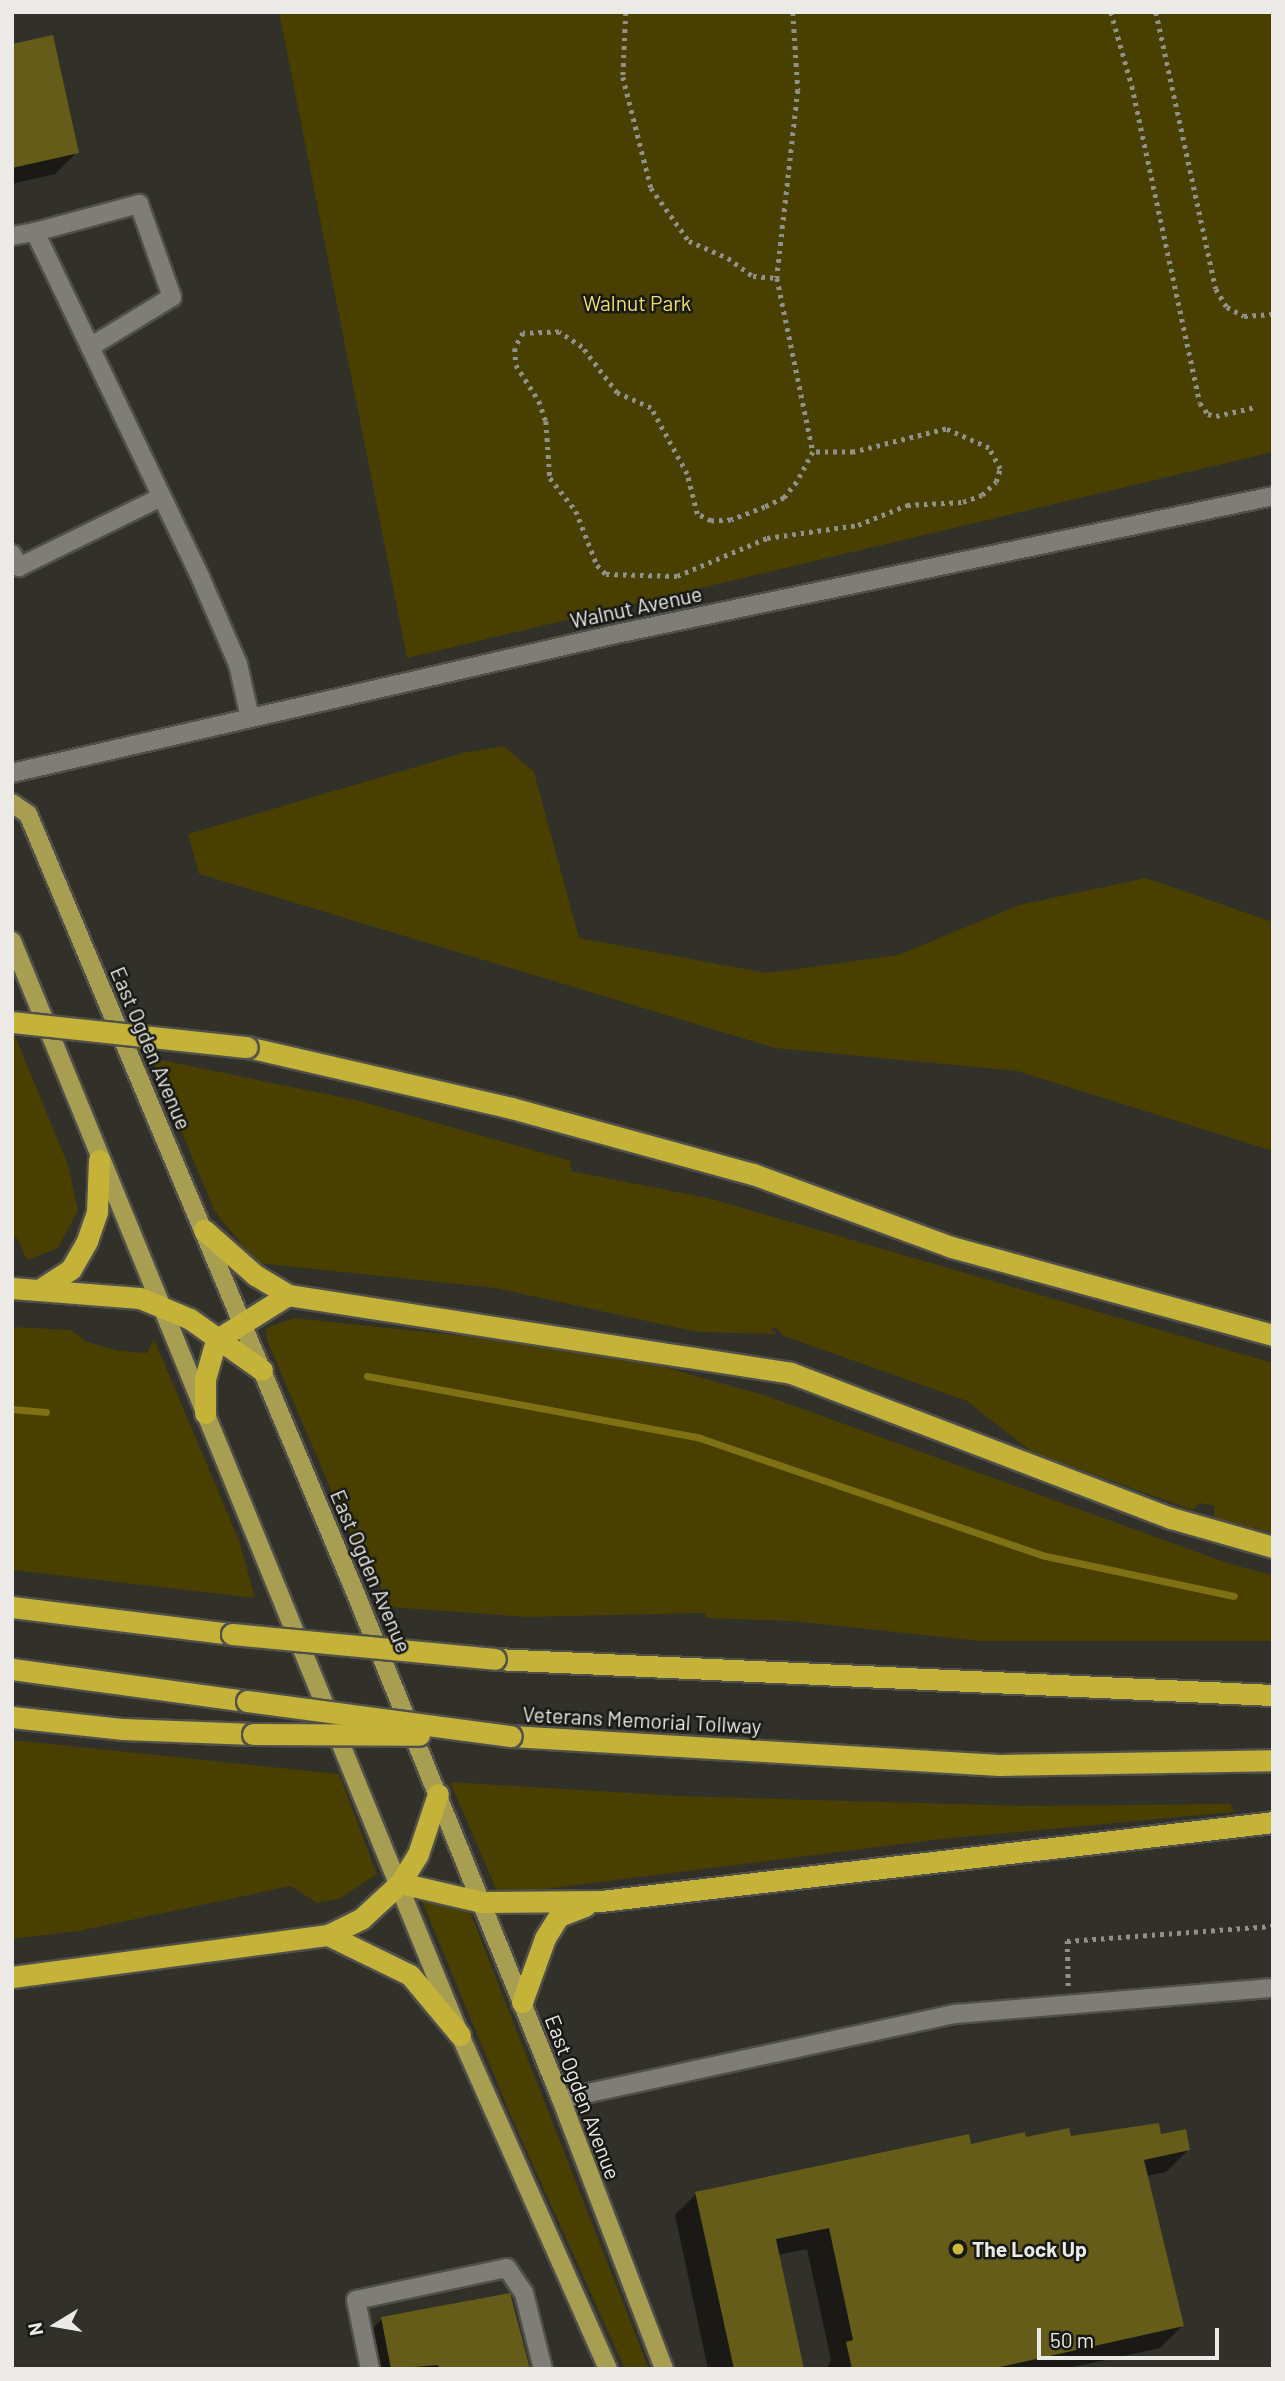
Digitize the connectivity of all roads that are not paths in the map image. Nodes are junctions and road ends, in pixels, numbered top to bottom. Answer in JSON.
{"nodes":[{"id":1,"x":35,"y":232,"type":"junction"},
{"id":2,"x":12,"y":236,"type":"edge"},
{"id":3,"x":90,"y":347,"type":"junction"},
{"id":4,"x":161,"y":497,"type":"junction"},
{"id":5,"x":1272,"y":500,"type":"edge"},
{"id":6,"x":12,"y":554,"type":"edge"},
{"id":7,"x":250,"y":718,"type":"junction"},
{"id":8,"x":12,"y":773,"type":"edge"},
{"id":9,"x":12,"y":803,"type":"edge"},
{"id":10,"x":12,"y":941,"type":"edge"},
{"id":11,"x":12,"y":1022,"type":"edge"},
{"id":12,"x":99,"y":1160,"type":"junction"},
{"id":13,"x":204,"y":1230,"type":"junction"},
{"id":14,"x":12,"y":1288,"type":"edge"},
{"id":15,"x":39,"y":1290,"type":"junction"},
{"id":16,"x":288,"y":1294,"type":"junction"},
{"id":17,"x":159,"y":1304,"type":"junction"},
{"id":18,"x":242,"y":1321,"type":"junction"},
{"id":19,"x":1273,"y":1335,"type":"edge"},
{"id":20,"x":216,"y":1339,"type":"junction"},
{"id":21,"x":262,"y":1370,"type":"junction"},
{"id":22,"x":205,"y":1413,"type":"junction"},
{"id":23,"x":1273,"y":1547,"type":"edge"},
{"id":24,"x":12,"y":1607,"type":"edge"},
{"id":25,"x":12,"y":1669,"type":"edge"},
{"id":26,"x":1273,"y":1695,"type":"edge"},
{"id":27,"x":12,"y":1717,"type":"edge"},
{"id":28,"x":511,"y":1737,"type":"junction"},
{"id":29,"x":1273,"y":1760,"type":"edge"},
{"id":30,"x":438,"y":1794,"type":"junction"},
{"id":31,"x":1273,"y":1822,"type":"edge"},
{"id":32,"x":400,"y":1883,"type":"junction"},
{"id":33,"x":601,"y":1901,"type":"junction"},
{"id":34,"x":482,"y":1902,"type":"junction"},
{"id":35,"x":328,"y":1936,"type":"junction"},
{"id":36,"x":12,"y":1977,"type":"edge"},
{"id":37,"x":1273,"y":1989,"type":"edge"},
{"id":38,"x":522,"y":2002,"type":"junction"},
{"id":39,"x":460,"y":2035,"type":"junction"},
{"id":40,"x":561,"y":2099,"type":"junction"},
{"id":41,"x":370,"y":2369,"type":"edge"},
{"id":42,"x":543,"y":2369,"type":"edge"},
{"id":43,"x":608,"y":2369,"type":"edge"},
{"id":44,"x":664,"y":2369,"type":"edge"}],
"edges":[{"from":1,"to":2,"type":"street"},
{"from":1,"to":3,"type":"street"},
{"from":1,"to":3,"type":"street"},
{"from":3,"to":4,"type":"street"},
{"from":4,"to":6,"type":"street"},
{"from":4,"to":7,"type":"street"},
{"from":5,"to":7,"type":"street","name":"Walnut Avenue"},
{"from":7,"to":8,"type":"street","name":"Walnut Avenue"},
{"from":9,"to":13,"type":"main road","name":"East Ogden Avenue"},
{"from":10,"to":12,"type":"main road"},
{"from":11,"to":19,"type":"highway","bridge":true},
{"from":12,"to":15,"type":"highway"},
{"from":12,"to":17,"type":"main road"},
{"from":13,"to":16,"type":"highway"},
{"from":13,"to":18,"type":"main road","name":"East Ogden Avenue"},
{"from":14,"to":15,"type":"highway"},
{"from":15,"to":17,"type":"highway"},
{"from":16,"to":18,"type":"highway"},
{"from":16,"to":23,"type":"highway"},
{"from":17,"to":20,"type":"highway"},
{"from":17,"to":22,"type":"main road"},
{"from":18,"to":20,"type":"highway"},
{"from":18,"to":21,"type":"main road","name":"East Ogden Avenue"},
{"from":20,"to":21,"type":"highway"},
{"from":20,"to":22,"type":"highway"},
{"from":21,"to":30,"type":"main road","name":"East Ogden Avenue"},
{"from":22,"to":32,"type":"main road"},
{"from":24,"to":26,"type":"highway","bridge":true},
{"from":25,"to":28,"type":"highway","name":"Veterans Memorial Tollway","bridge":true},
{"from":27,"to":28,"type":"highway","bridge":true},
{"from":28,"to":29,"type":"highway","name":"Veterans Memorial Tollway"},
{"from":30,"to":32,"type":"highway"},
{"from":30,"to":34,"type":"main road","name":"East Ogden Avenue"},
{"from":31,"to":33,"type":"highway"},
{"from":32,"to":34,"type":"highway"},
{"from":32,"to":35,"type":"highway"},
{"from":32,"to":39,"type":"main road"},
{"from":33,"to":34,"type":"highway"},
{"from":33,"to":38,"type":"highway"},
{"from":34,"to":38,"type":"main road","name":"East Ogden Avenue"},
{"from":35,"to":36,"type":"highway"},
{"from":35,"to":39,"type":"highway"},
{"from":37,"to":40,"type":"street"},
{"from":38,"to":40,"type":"main road","name":"East Ogden Avenue"},
{"from":39,"to":43,"type":"main road"},
{"from":40,"to":44,"type":"main road","name":"East Ogden Avenue"},
{"from":41,"to":42,"type":"street"}]}
